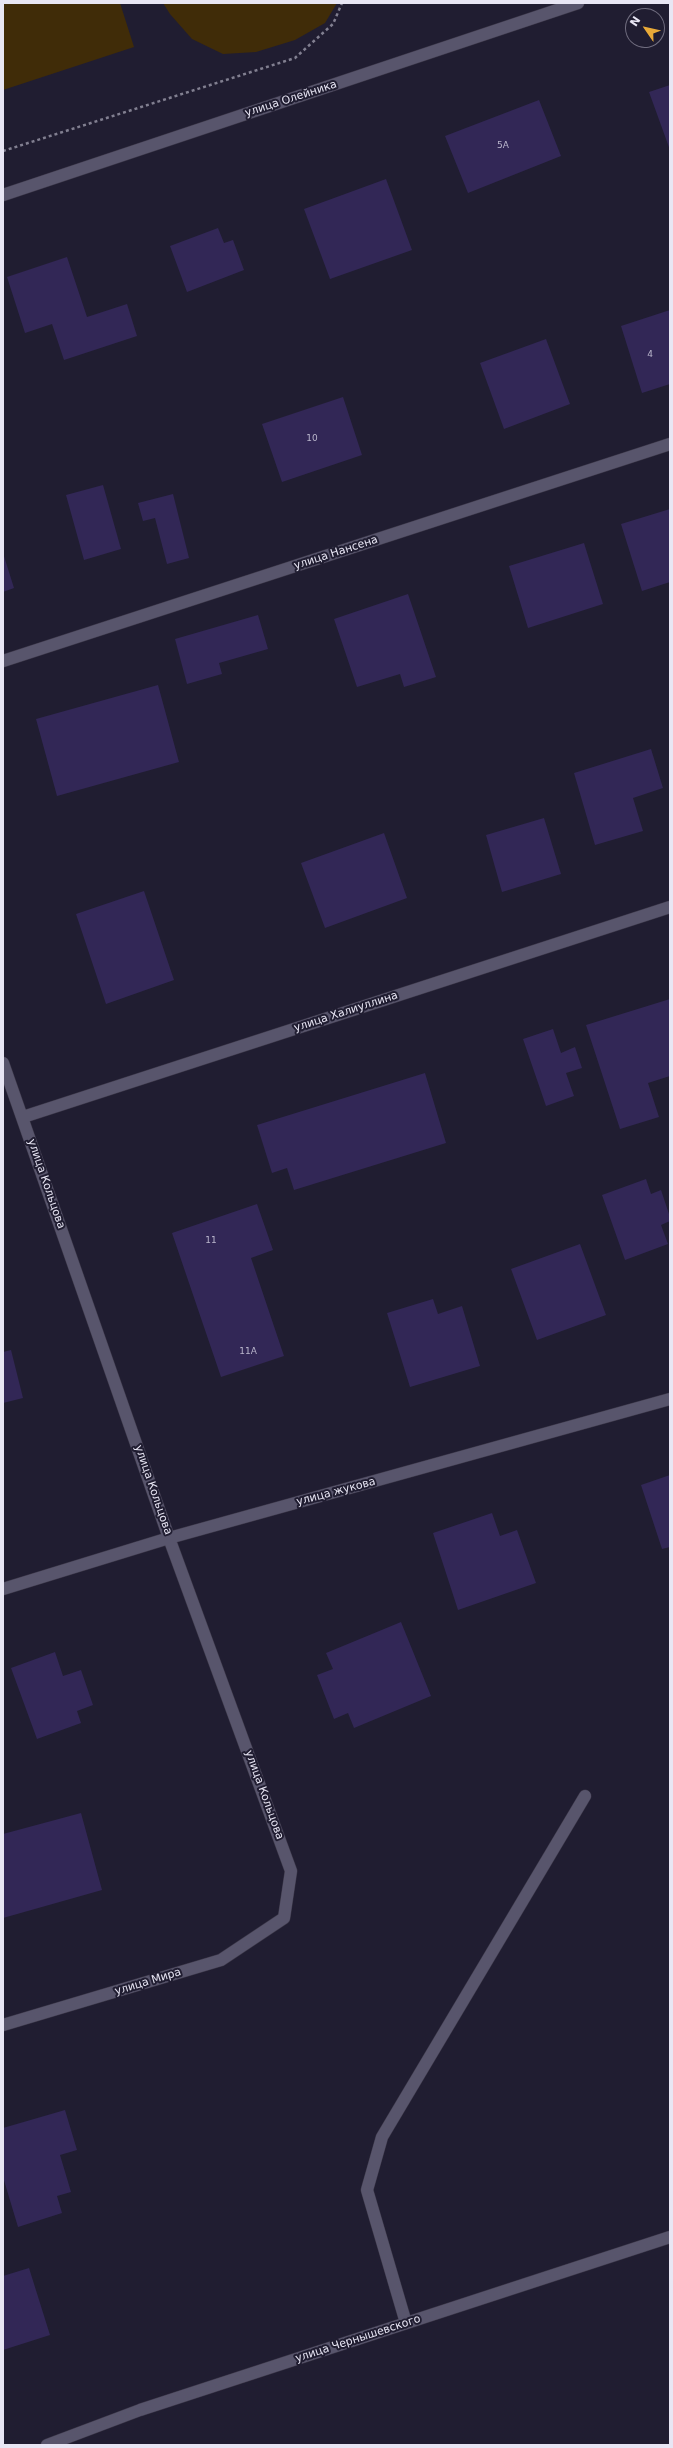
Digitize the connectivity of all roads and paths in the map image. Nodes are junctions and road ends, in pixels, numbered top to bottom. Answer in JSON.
{"nodes":[{"id":1,"x":342,"y":3,"type":"edge"},
{"id":2,"x":578,"y":3,"type":"edge"},
{"id":3,"x":3,"y":151,"type":"edge"},
{"id":4,"x":3,"y":195,"type":"edge"},
{"id":5,"x":670,"y":444,"type":"edge"},
{"id":6,"x":3,"y":661,"type":"edge"},
{"id":7,"x":670,"y":907,"type":"edge"},
{"id":8,"x":3,"y":1063,"type":"edge"},
{"id":9,"x":23,"y":1117,"type":"junction"},
{"id":10,"x":670,"y":1399,"type":"edge"},
{"id":11,"x":169,"y":1538,"type":"junction"},
{"id":12,"x":3,"y":1589,"type":"edge"},
{"id":13,"x":585,"y":1796,"type":"dead end"},
{"id":14,"x":284,"y":1918,"type":"joint"},
{"id":15,"x":3,"y":2025,"type":"edge"},
{"id":16,"x":670,"y":2237,"type":"edge"},
{"id":17,"x":406,"y":2323,"type":"junction"},
{"id":18,"x":47,"y":2445,"type":"edge"}],
"edges":[{"from":1,"to":3,"type":"path"},
{"from":2,"to":4,"type":"street","name":"улица Олейника"},
{"from":5,"to":6,"type":"street","name":"улица Нансена"},
{"from":7,"to":9,"type":"street","name":"улица Халиуллина"},
{"from":8,"to":9,"type":"street","name":"улица Кольцова"},
{"from":9,"to":11,"type":"street","name":"улица Кольцова"},
{"from":10,"to":11,"type":"street","name":"улица жукова"},
{"from":11,"to":12,"type":"street","name":"улица жукова"},
{"from":11,"to":14,"type":"street","name":"улица Кольцова"},
{"from":13,"to":17,"type":"street"},
{"from":14,"to":15,"type":"street","name":"улица Мира"},
{"from":16,"to":17,"type":"street","name":"улица Чернышевского"},
{"from":17,"to":18,"type":"street","name":"улица Чернышевского"}]}
